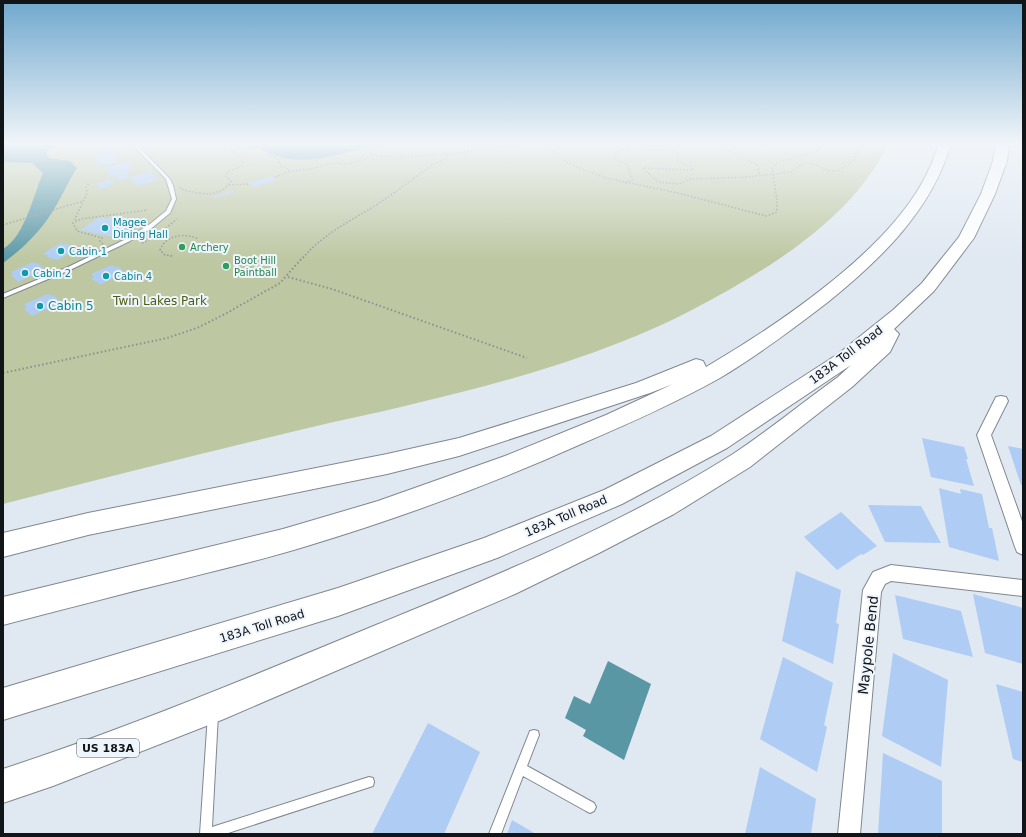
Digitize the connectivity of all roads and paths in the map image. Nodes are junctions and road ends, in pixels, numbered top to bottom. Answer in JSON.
{"nodes":[{"id":1,"x":89,"y":183,"type":"edge"},
{"id":2,"x":170,"y":183,"type":"edge"},
{"id":3,"x":178,"y":183,"type":"dead end"},
{"id":4,"x":406,"y":183,"type":"edge"},
{"id":5,"x":624,"y":183,"type":"edge"},
{"id":6,"x":669,"y":183,"type":"edge"},
{"id":7,"x":681,"y":183,"type":"edge"},
{"id":8,"x":774,"y":183,"type":"edge"},
{"id":9,"x":929,"y":183,"type":"edge"},
{"id":10,"x":992,"y":183,"type":"edge"},
{"id":11,"x":250,"y":184,"type":"dead end"},
{"id":12,"x":229,"y":185,"type":"joint"},
{"id":13,"x":83,"y":201,"type":"junction"},
{"id":14,"x":148,"y":210,"type":"dead end"},
{"id":15,"x":77,"y":221,"type":"junction"},
{"id":16,"x":3,"y":225,"type":"edge"},
{"id":17,"x":156,"y":236,"type":"dead end"},
{"id":18,"x":199,"y":239,"type":"dead end"},
{"id":19,"x":167,"y":240,"type":"junction"},
{"id":20,"x":106,"y":247,"type":"dead end"},
{"id":21,"x":172,"y":256,"type":"dead end"},
{"id":22,"x":288,"y":277,"type":"junction"},
{"id":23,"x":3,"y":296,"type":"edge"},
{"id":24,"x":900,"y":314,"type":"junction"},
{"id":25,"x":769,"y":336,"type":"junction"},
{"id":26,"x":527,"y":358,"type":"dead end"},
{"id":27,"x":3,"y":373,"type":"edge"},
{"id":28,"x":1001,"y":400,"type":"dead end"},
{"id":29,"x":3,"y":545,"type":"edge"},
{"id":30,"x":1023,"y":547,"type":"edge"},
{"id":31,"x":1023,"y":588,"type":"edge"},
{"id":32,"x":3,"y":611,"type":"edge"},
{"id":33,"x":3,"y":704,"type":"edge"},
{"id":34,"x":213,"y":708,"type":"junction"},
{"id":35,"x":534,"y":735,"type":"dead end"},
{"id":36,"x":522,"y":769,"type":"junction"},
{"id":37,"x":369,"y":782,"type":"dead end"},
{"id":38,"x":3,"y":786,"type":"edge"},
{"id":39,"x":590,"y":807,"type":"dead end"},
{"id":40,"x":207,"y":834,"type":"edge"},
{"id":41,"x":495,"y":834,"type":"edge"},
{"id":42,"x":849,"y":834,"type":"edge"}],
"edges":[{"from":1,"to":13,"type":"path"},
{"from":2,"to":23,"type":"lane"},
{"from":3,"to":12,"type":"path"},
{"from":4,"to":22,"type":"path"},
{"from":5,"to":8,"type":"path"},
{"from":6,"to":7,"type":"path"},
{"from":9,"to":25,"type":"highway"},
{"from":10,"to":24,"type":"highway","name":"183A Toll Road","bridge":true},
{"from":11,"to":12,"type":"path"},
{"from":13,"to":15,"type":"path"},
{"from":13,"to":16,"type":"path"},
{"from":14,"to":15,"type":"path"},
{"from":15,"to":20,"type":"path"},
{"from":17,"to":19,"type":"path"},
{"from":18,"to":19,"type":"path"},
{"from":19,"to":21,"type":"path"},
{"from":22,"to":26,"type":"path"},
{"from":22,"to":27,"type":"path"},
{"from":24,"to":33,"type":"highway","name":"183A Toll Road"},
{"from":24,"to":34,"type":"highway"},
{"from":25,"to":29,"type":"highway"},
{"from":25,"to":32,"type":"highway"},
{"from":28,"to":30,"type":"street"},
{"from":31,"to":42,"type":"street","name":"Maypole Bend"},
{"from":34,"to":38,"type":"highway","number":"US 183A"},
{"from":34,"to":40,"type":"lane"},
{"from":35,"to":36,"type":"lane"},
{"from":36,"to":39,"type":"lane"},
{"from":36,"to":41,"type":"lane"},
{"from":37,"to":40,"type":"lane"}]}
